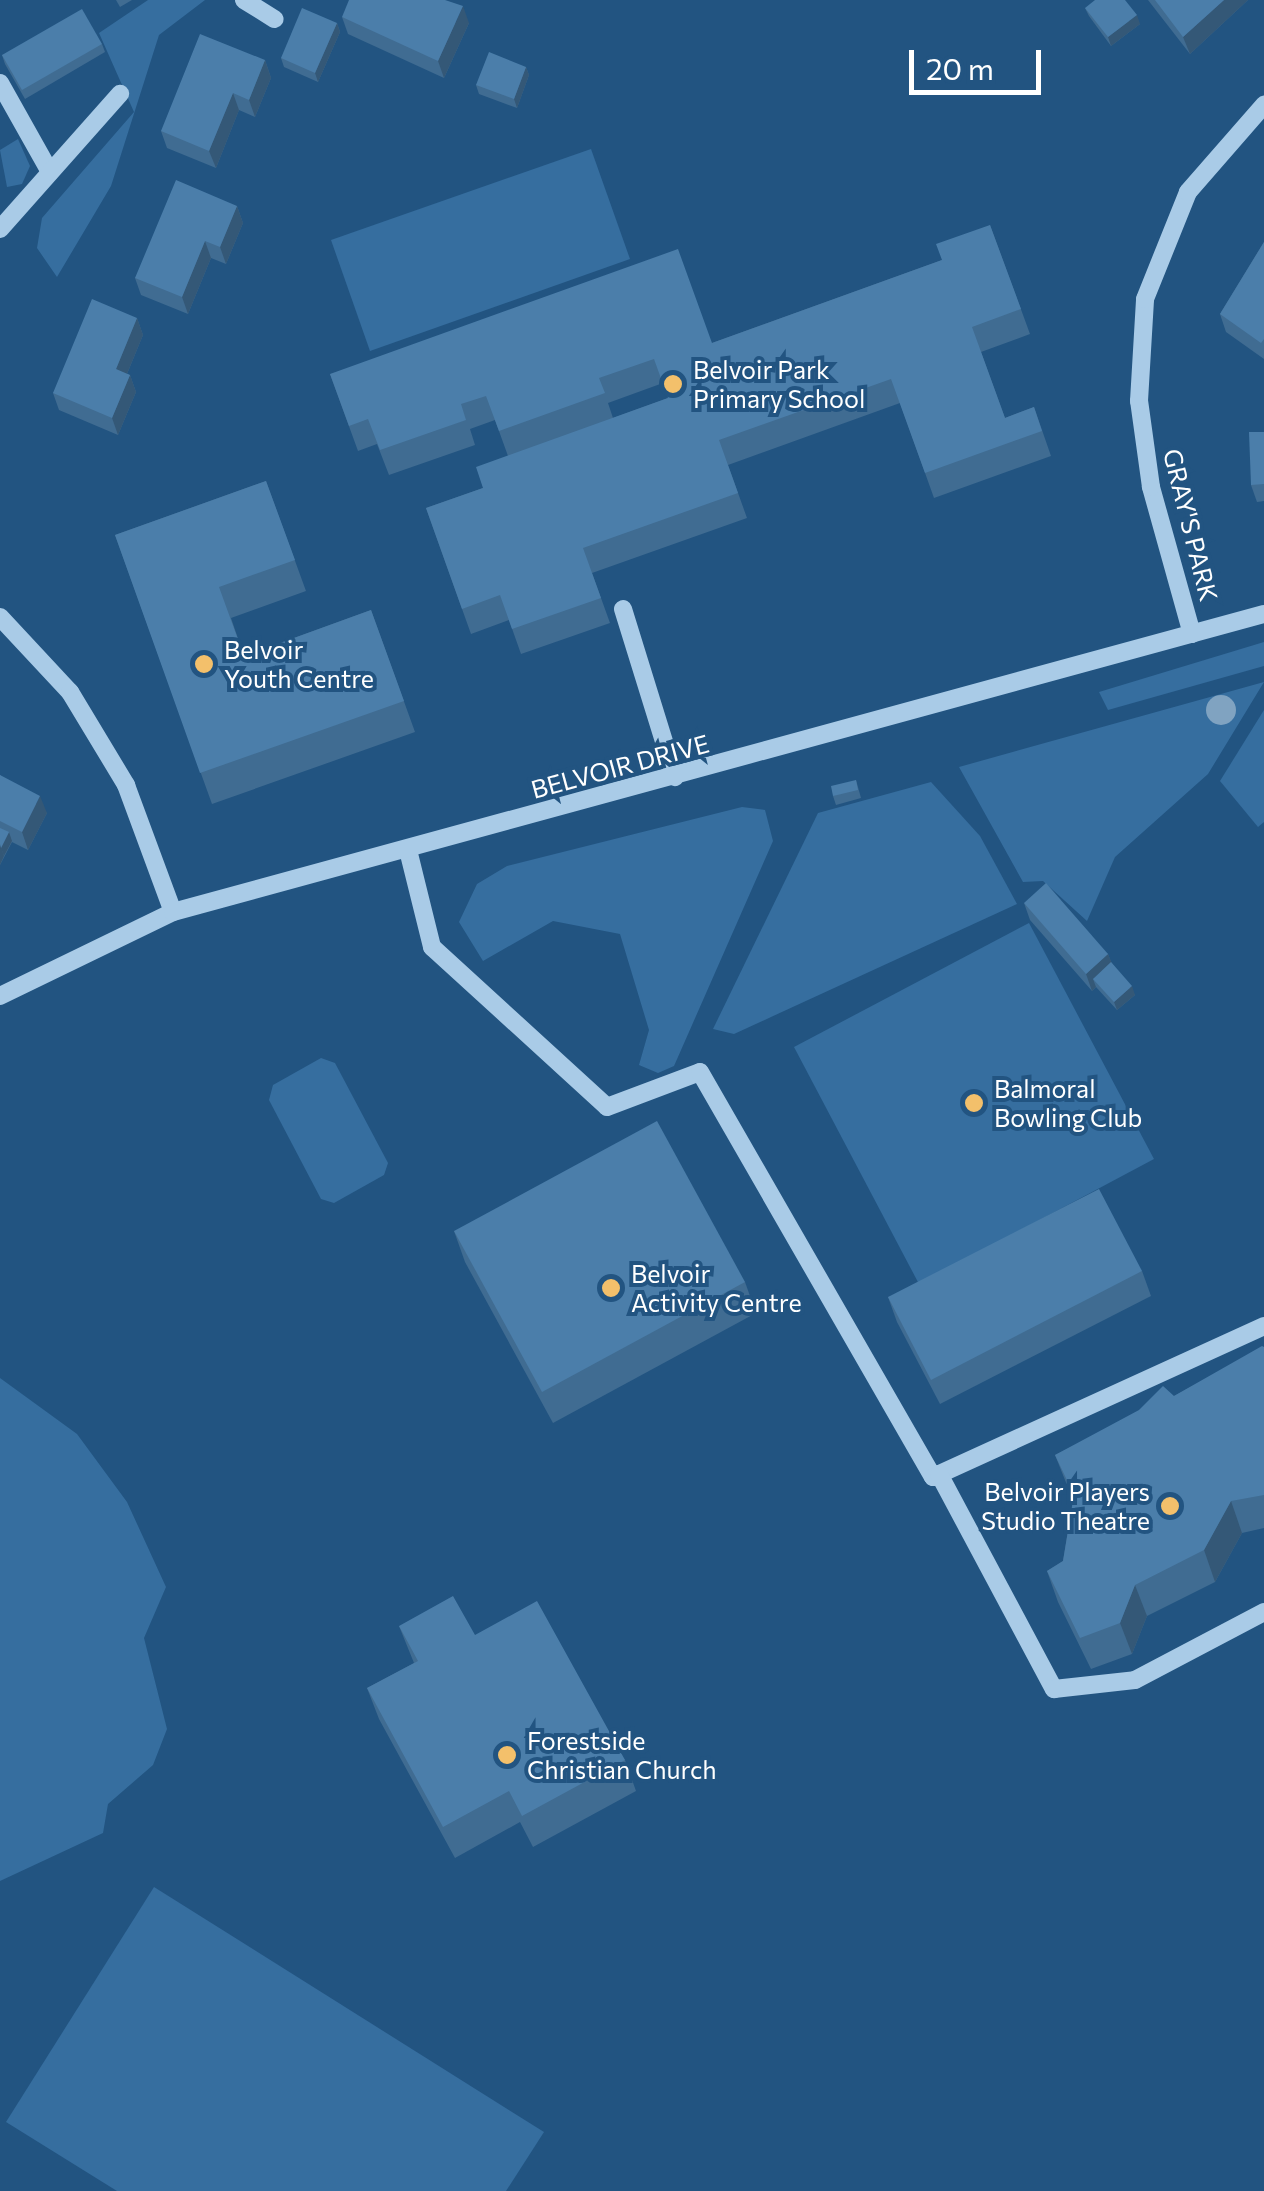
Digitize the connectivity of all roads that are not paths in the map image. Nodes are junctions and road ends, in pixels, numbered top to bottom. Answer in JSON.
{"nodes":[{"id":1,"x":244,"y":0,"type":"edge"},
{"id":2,"x":274,"y":19,"type":"dead end"},
{"id":3,"x":0,"y":82,"type":"edge"},
{"id":4,"x":120,"y":94,"type":"dead end"},
{"id":5,"x":1264,"y":105,"type":"edge"},
{"id":6,"x":50,"y":172,"type":"junction"},
{"id":7,"x":0,"y":229,"type":"edge"},
{"id":8,"x":623,"y":610,"type":"dead end"},
{"id":9,"x":1264,"y":614,"type":"edge"},
{"id":10,"x":0,"y":618,"type":"edge"},
{"id":11,"x":1192,"y":634,"type":"junction"},
{"id":12,"x":676,"y":777,"type":"junction"},
{"id":13,"x":408,"y":854,"type":"junction"},
{"id":14,"x":173,"y":912,"type":"junction"},
{"id":15,"x":0,"y":996,"type":"edge"},
{"id":16,"x":1264,"y":1326,"type":"edge"},
{"id":17,"x":939,"y":1474,"type":"junction"},
{"id":18,"x":1264,"y":1612,"type":"edge"}],
"edges":[{"from":1,"to":2,"type":"street"},
{"from":3,"to":6,"type":"street"},
{"from":4,"to":6,"type":"street"},
{"from":5,"to":11,"type":"street","name":"GRAY'S PARK"},
{"from":6,"to":7,"type":"street"},
{"from":8,"to":12,"type":"street"},
{"from":9,"to":11,"type":"street","name":"BELVOIR DRIVE"},
{"from":10,"to":14,"type":"street"},
{"from":11,"to":12,"type":"street","name":"BELVOIR DRIVE"},
{"from":12,"to":13,"type":"street","name":"BELVOIR DRIVE"},
{"from":13,"to":14,"type":"street","name":"BELVOIR DRIVE"},
{"from":13,"to":17,"type":"street"},
{"from":14,"to":15,"type":"street","name":"BELVOIR DRIVE"},
{"from":16,"to":17,"type":"street"},
{"from":17,"to":18,"type":"street"}]}
